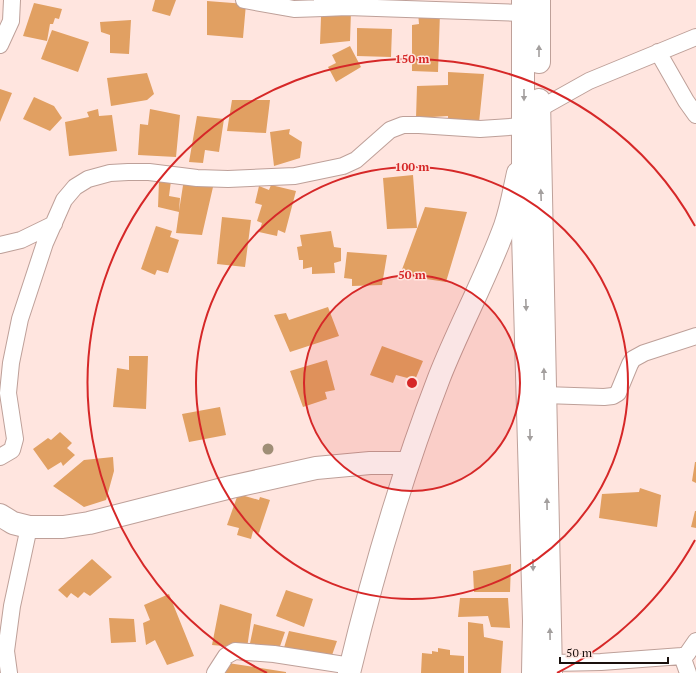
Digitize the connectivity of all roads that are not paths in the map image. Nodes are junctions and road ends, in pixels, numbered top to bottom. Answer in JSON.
{"nodes":[{"id":1,"x":12,"y":0,"type":"edge"},
{"id":2,"x":244,"y":0,"type":"edge"},
{"id":3,"x":323,"y":4,"type":"edge"},
{"id":4,"x":528,"y":4,"type":"edge"},
{"id":5,"x":696,"y":37,"type":"edge"},
{"id":6,"x":0,"y":45,"type":"edge"},
{"id":7,"x":658,"y":52,"type":"junction"},
{"id":8,"x":539,"y":109,"type":"junction"},
{"id":9,"x":696,"y":115,"type":"edge"},
{"id":10,"x":524,"y":136,"type":"junction"},
{"id":11,"x":54,"y":224,"type":"junction"},
{"id":12,"x":532,"y":234,"type":"junction"},
{"id":13,"x":0,"y":245,"type":"edge"},
{"id":14,"x":696,"y":336,"type":"edge"},
{"id":15,"x":544,"y":395,"type":"junction"},
{"id":16,"x":0,"y":456,"type":"edge"},
{"id":17,"x":407,"y":463,"type":"junction"},
{"id":18,"x":0,"y":515,"type":"edge"},
{"id":19,"x":29,"y":527,"type":"junction"},
{"id":20,"x":696,"y":641,"type":"edge"},
{"id":21,"x":682,"y":656,"type":"junction"},
{"id":22,"x":350,"y":669,"type":"edge"},
{"id":23,"x":545,"y":670,"type":"edge"},
{"id":24,"x":9,"y":673,"type":"edge"},
{"id":25,"x":215,"y":673,"type":"edge"},
{"id":26,"x":688,"y":673,"type":"edge"}],
"edges":[{"from":1,"to":6,"type":"street"},
{"from":2,"to":3,"type":"street"},
{"from":3,"to":4,"type":"street"},
{"from":8,"to":4,"type":"main road","one_way":true},
{"from":4,"to":10,"type":"main road","one_way":true},
{"from":5,"to":7,"type":"street"},
{"from":7,"to":8,"type":"street"},
{"from":7,"to":9,"type":"street"},
{"from":12,"to":8,"type":"main road","one_way":true},
{"from":10,"to":11,"type":"street"},
{"from":10,"to":12,"type":"main road"},
{"from":10,"to":17,"type":"main road"},
{"from":11,"to":13,"type":"street"},
{"from":11,"to":16,"type":"street"},
{"from":15,"to":12,"type":"main road","one_way":true},
{"from":12,"to":23,"type":"main road","one_way":true},
{"from":14,"to":15,"type":"street"},
{"from":23,"to":15,"type":"main road","one_way":true},
{"from":17,"to":19,"type":"main road"},
{"from":17,"to":22,"type":"main road"},
{"from":18,"to":19,"type":"main road"},
{"from":19,"to":24,"type":"street"},
{"from":20,"to":21,"type":"street"},
{"from":21,"to":23,"type":"street"},
{"from":21,"to":26,"type":"street"},
{"from":22,"to":25,"type":"street"}]}
